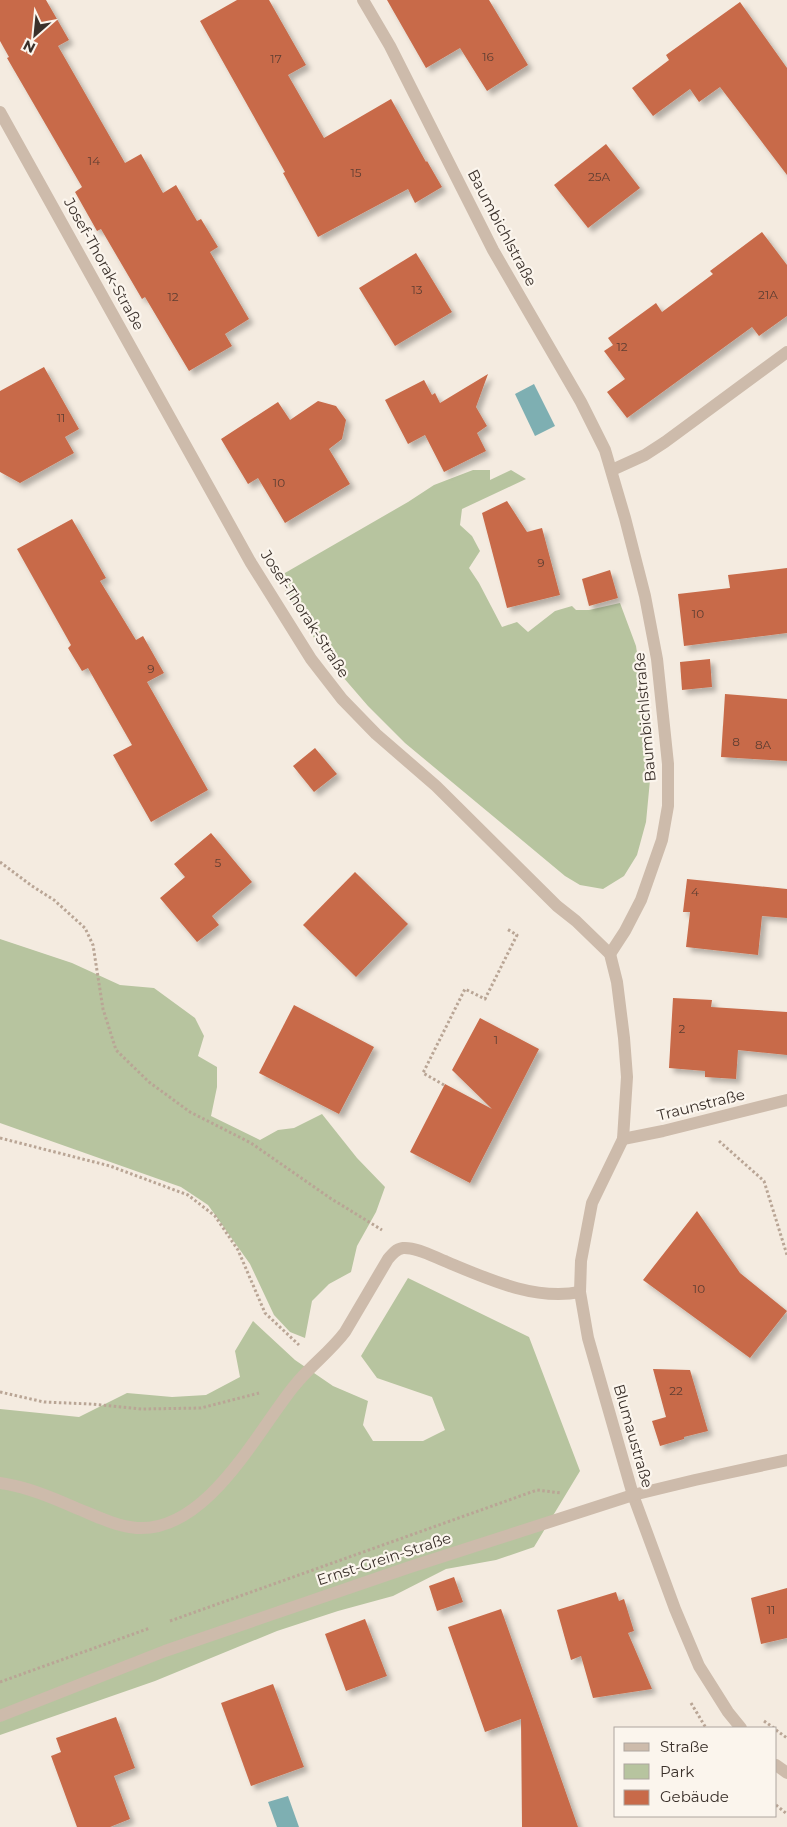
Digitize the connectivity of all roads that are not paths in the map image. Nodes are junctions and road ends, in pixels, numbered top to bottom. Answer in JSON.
{"nodes":[{"id":1,"x":363,"y":0,"type":"edge"},
{"id":2,"x":0,"y":112,"type":"edge"},
{"id":3,"x":787,"y":352,"type":"edge"},
{"id":4,"x":612,"y":470,"type":"junction"},
{"id":5,"x":610,"y":954,"type":"junction"},
{"id":6,"x":787,"y":1100,"type":"edge"},
{"id":7,"x":623,"y":1139,"type":"junction"},
{"id":8,"x":580,"y":1292,"type":"junction"},
{"id":9,"x":787,"y":1460,"type":"edge"},
{"id":10,"x":0,"y":1483,"type":"edge"},
{"id":11,"x":633,"y":1495,"type":"junction"},
{"id":12,"x":0,"y":1716,"type":"edge"},
{"id":13,"x":740,"y":1727,"type":"edge"},
{"id":14,"x":777,"y":1765,"type":"edge"},
{"id":15,"x":787,"y":1773,"type":"edge"}],
"edges":[{"from":1,"to":4,"type":"street","name":"Baumbichlstraße"},
{"from":2,"to":5,"type":"street","name":"Josef-Thorak-Straße"},
{"from":3,"to":4,"type":"street"},
{"from":4,"to":5,"type":"street","name":"Baumbichlstraße"},
{"from":5,"to":7,"type":"street"},
{"from":6,"to":7,"type":"street","name":"Traunstraße"},
{"from":7,"to":8,"type":"street","name":"Blumaustraße"},
{"from":8,"to":10,"type":"street"},
{"from":8,"to":11,"type":"street","name":"Blumaustraße"},
{"from":9,"to":11,"type":"street","name":"Ernst-Grein-Straße"},
{"from":11,"to":12,"type":"street","name":"Ernst-Grein-Straße"},
{"from":11,"to":13,"type":"street","name":"Blumaustraße"},
{"from":14,"to":15,"type":"street"}]}
